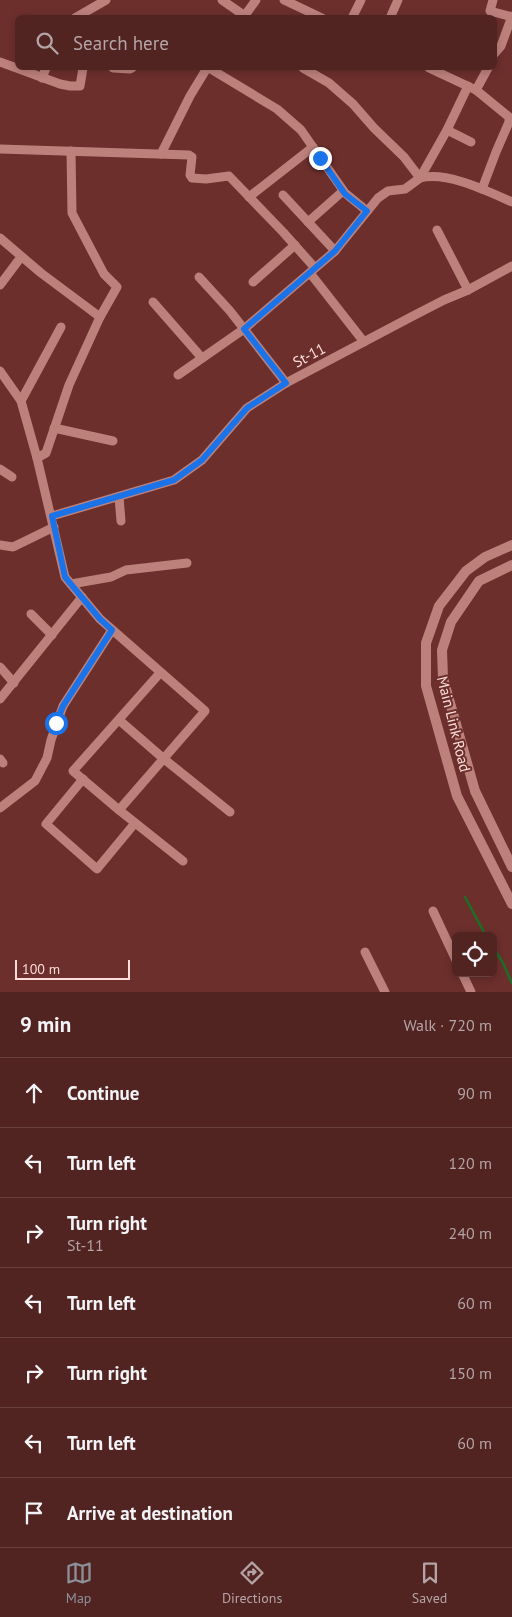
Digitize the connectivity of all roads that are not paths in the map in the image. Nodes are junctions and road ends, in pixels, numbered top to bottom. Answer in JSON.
{"nodes":[{"id":1,"x":106,"y":0,"type":"edge"},
{"id":2,"x":222,"y":0,"type":"edge"},
{"id":3,"x":256,"y":0,"type":"edge"},
{"id":4,"x":284,"y":0,"type":"edge"},
{"id":5,"x":361,"y":0,"type":"edge"},
{"id":6,"x":398,"y":0,"type":"edge"},
{"id":7,"x":493,"y":0,"type":"edge"},
{"id":8,"x":80,"y":15,"type":"edge"},
{"id":9,"x":241,"y":15,"type":"edge"},
{"id":10,"x":245,"y":15,"type":"edge"},
{"id":11,"x":314,"y":15,"type":"edge"},
{"id":12,"x":354,"y":15,"type":"edge"},
{"id":13,"x":391,"y":15,"type":"edge"},
{"id":14,"x":512,"y":17,"type":"edge"},
{"id":15,"x":498,"y":44,"type":"edge"},
{"id":16,"x":0,"y":62,"type":"edge"},
{"id":17,"x":15,"y":68,"type":"edge"},
{"id":18,"x":21,"y":70,"type":"edge"},
{"id":19,"x":45,"y":70,"type":"edge"},
{"id":20,"x":83,"y":70,"type":"edge"},
{"id":21,"x":207,"y":70,"type":"edge"},
{"id":22,"x":211,"y":70,"type":"edge"},
{"id":23,"x":306,"y":70,"type":"edge"},
{"id":24,"x":433,"y":70,"type":"edge"},
{"id":25,"x":486,"y":70,"type":"edge"},
{"id":26,"x":42,"y":78,"type":"junction"},
{"id":27,"x":472,"y":88,"type":"junction"},
{"id":28,"x":447,"y":130,"type":"junction"},
{"id":29,"x":471,"y":142,"type":"dead end"},
{"id":30,"x":313,"y":148,"type":"junction"},
{"id":31,"x":0,"y":149,"type":"edge"},
{"id":32,"x":71,"y":151,"type":"junction"},
{"id":33,"x":160,"y":154,"type":"junction"},
{"id":34,"x":420,"y":178,"type":"junction"},
{"id":35,"x":482,"y":189,"type":"junction"},
{"id":36,"x":343,"y":191,"type":"junction"},
{"id":37,"x":283,"y":195,"type":"dead end"},
{"id":38,"x":249,"y":197,"type":"junction"},
{"id":39,"x":512,"y":202,"type":"edge"},
{"id":40,"x":367,"y":211,"type":"junction"},
{"id":41,"x":308,"y":222,"type":"junction"},
{"id":42,"x":437,"y":230,"type":"dead end"},
{"id":43,"x":0,"y":238,"type":"edge"},
{"id":44,"x":295,"y":245,"type":"junction"},
{"id":45,"x":335,"y":251,"type":"junction"},
{"id":46,"x":18,"y":262,"type":"dead end"},
{"id":47,"x":512,"y":266,"type":"edge"},
{"id":48,"x":313,"y":271,"type":"junction"},
{"id":49,"x":199,"y":277,"type":"dead end"},
{"id":50,"x":253,"y":282,"type":"dead end"},
{"id":51,"x":0,"y":285,"type":"edge"},
{"id":52,"x":468,"y":290,"type":"junction"},
{"id":53,"x":154,"y":302,"type":"dead end"},
{"id":54,"x":100,"y":317,"type":"junction"},
{"id":55,"x":61,"y":327,"type":"dead end"},
{"id":56,"x":244,"y":329,"type":"junction"},
{"id":57,"x":364,"y":342,"type":"junction"},
{"id":58,"x":202,"y":358,"type":"junction"},
{"id":59,"x":0,"y":372,"type":"edge"},
{"id":60,"x":178,"y":375,"type":"dead end"},
{"id":61,"x":286,"y":383,"type":"junction"},
{"id":62,"x":21,"y":401,"type":"junction"},
{"id":63,"x":54,"y":428,"type":"junction"},
{"id":64,"x":112,"y":441,"type":"dead end"},
{"id":65,"x":37,"y":458,"type":"junction"},
{"id":66,"x":0,"y":469,"type":"edge"},
{"id":67,"x":12,"y":477,"type":"dead end"},
{"id":68,"x":119,"y":497,"type":"junction"},
{"id":69,"x":52,"y":516,"type":"junction"},
{"id":70,"x":121,"y":520,"type":"dead end"},
{"id":71,"x":54,"y":527,"type":"junction"},
{"id":72,"x":0,"y":545,"type":"edge"},
{"id":73,"x":512,"y":545,"type":"edge"},
{"id":74,"x":187,"y":562,"type":"dead end"},
{"id":75,"x":512,"y":565,"type":"edge"},
{"id":76,"x":71,"y":584,"type":"junction"},
{"id":77,"x":82,"y":597,"type":"junction"},
{"id":78,"x":31,"y":614,"type":"dead end"},
{"id":79,"x":112,"y":630,"type":"junction"},
{"id":80,"x":52,"y":635,"type":"junction"},
{"id":81,"x":0,"y":667,"type":"edge"},
{"id":82,"x":160,"y":673,"type":"junction"},
{"id":83,"x":14,"y":683,"type":"junction"},
{"id":84,"x":0,"y":699,"type":"edge"},
{"id":85,"x":119,"y":720,"type":"junction"},
{"id":86,"x":164,"y":759,"type":"junction"},
{"id":87,"x":83,"y":779,"type":"junction"},
{"id":88,"x":0,"y":808,"type":"edge"},
{"id":89,"x":119,"y":810,"type":"junction"},
{"id":90,"x":230,"y":812,"type":"dead end"},
{"id":91,"x":135,"y":823,"type":"junction"},
{"id":92,"x":182,"y":861,"type":"dead end"},
{"id":93,"x":512,"y":867,"type":"edge"},
{"id":94,"x":512,"y":904,"type":"edge"},
{"id":95,"x":433,"y":911,"type":"dead end"},
{"id":96,"x":452,"y":951,"type":"edge"},
{"id":97,"x":365,"y":952,"type":"dead end"},
{"id":98,"x":464,"y":977,"type":"edge"},
{"id":99,"x":385,"y":992,"type":"edge"},
{"id":100,"x":471,"y":992,"type":"edge"}],
"edges":[{"from":1,"to":8,"type":"street"},
{"from":2,"to":9,"type":"street"},
{"from":3,"to":10,"type":"street"},
{"from":4,"to":11,"type":"street"},
{"from":5,"to":12,"type":"street"},
{"from":6,"to":13,"type":"street"},
{"from":7,"to":14,"type":"street"},
{"from":14,"to":15,"type":"street"},
{"from":16,"to":17,"type":"street"},
{"from":18,"to":26,"type":"street"},
{"from":19,"to":26,"type":"street"},
{"from":20,"to":26,"type":"street"},
{"from":21,"to":33,"type":"street"},
{"from":22,"to":30,"type":"street"},
{"from":23,"to":34,"type":"street"},
{"from":24,"to":27,"type":"street"},
{"from":25,"to":27,"type":"street"},
{"from":27,"to":28,"type":"street"},
{"from":27,"to":35,"type":"street"},
{"from":28,"to":29,"type":"street"},
{"from":28,"to":34,"type":"street"},
{"from":30,"to":36,"type":"street"},
{"from":30,"to":38,"type":"street"},
{"from":31,"to":32,"type":"street"},
{"from":32,"to":33,"type":"street"},
{"from":32,"to":54,"type":"street"},
{"from":33,"to":38,"type":"street"},
{"from":34,"to":35,"type":"street"},
{"from":34,"to":40,"type":"street"},
{"from":35,"to":39,"type":"street"},
{"from":36,"to":40,"type":"street"},
{"from":36,"to":41,"type":"street"},
{"from":37,"to":41,"type":"street"},
{"from":38,"to":44,"type":"street"},
{"from":40,"to":45,"type":"street"},
{"from":41,"to":45,"type":"street"},
{"from":42,"to":52,"type":"street"},
{"from":43,"to":54,"type":"street"},
{"from":44,"to":48,"type":"street"},
{"from":44,"to":50,"type":"street"},
{"from":45,"to":48,"type":"street"},
{"from":46,"to":51,"type":"street"},
{"from":47,"to":52,"type":"street","name":"St-11"},
{"from":48,"to":56,"type":"street"},
{"from":48,"to":57,"type":"street"},
{"from":49,"to":56,"type":"street"},
{"from":52,"to":57,"type":"street","name":"St-11"},
{"from":53,"to":58,"type":"street"},
{"from":54,"to":63,"type":"street"},
{"from":55,"to":62,"type":"street"},
{"from":56,"to":58,"type":"street"},
{"from":56,"to":61,"type":"street"},
{"from":57,"to":61,"type":"street","name":"St-11"},
{"from":58,"to":60,"type":"street"},
{"from":59,"to":62,"type":"street"},
{"from":61,"to":68,"type":"street","name":"St-11"},
{"from":62,"to":65,"type":"street"},
{"from":63,"to":64,"type":"street"},
{"from":63,"to":65,"type":"street"},
{"from":65,"to":69,"type":"street"},
{"from":66,"to":67,"type":"street"},
{"from":68,"to":69,"type":"street","name":"St-11"},
{"from":68,"to":70,"type":"street"},
{"from":69,"to":71,"type":"street"},
{"from":71,"to":72,"type":"street"},
{"from":71,"to":76,"type":"street"},
{"from":73,"to":94,"type":"street","name":"Main Link Road"},
{"from":74,"to":76,"type":"street"},
{"from":75,"to":93,"type":"street","name":"Main Link Road"},
{"from":76,"to":77,"type":"street"},
{"from":77,"to":79,"type":"street"},
{"from":77,"to":80,"type":"street"},
{"from":78,"to":80,"type":"street"},
{"from":79,"to":82,"type":"street"},
{"from":79,"to":88,"type":"street"},
{"from":80,"to":83,"type":"street"},
{"from":81,"to":83,"type":"street"},
{"from":82,"to":85,"type":"street"},
{"from":82,"to":86,"type":"street"},
{"from":83,"to":84,"type":"street"},
{"from":85,"to":86,"type":"street"},
{"from":85,"to":87,"type":"street"},
{"from":86,"to":89,"type":"street"},
{"from":86,"to":90,"type":"street"},
{"from":87,"to":89,"type":"street"},
{"from":87,"to":91,"type":"street"},
{"from":89,"to":91,"type":"street"},
{"from":91,"to":92,"type":"street"},
{"from":95,"to":96,"type":"street"},
{"from":97,"to":99,"type":"street"},
{"from":98,"to":100,"type":"street"}]}
